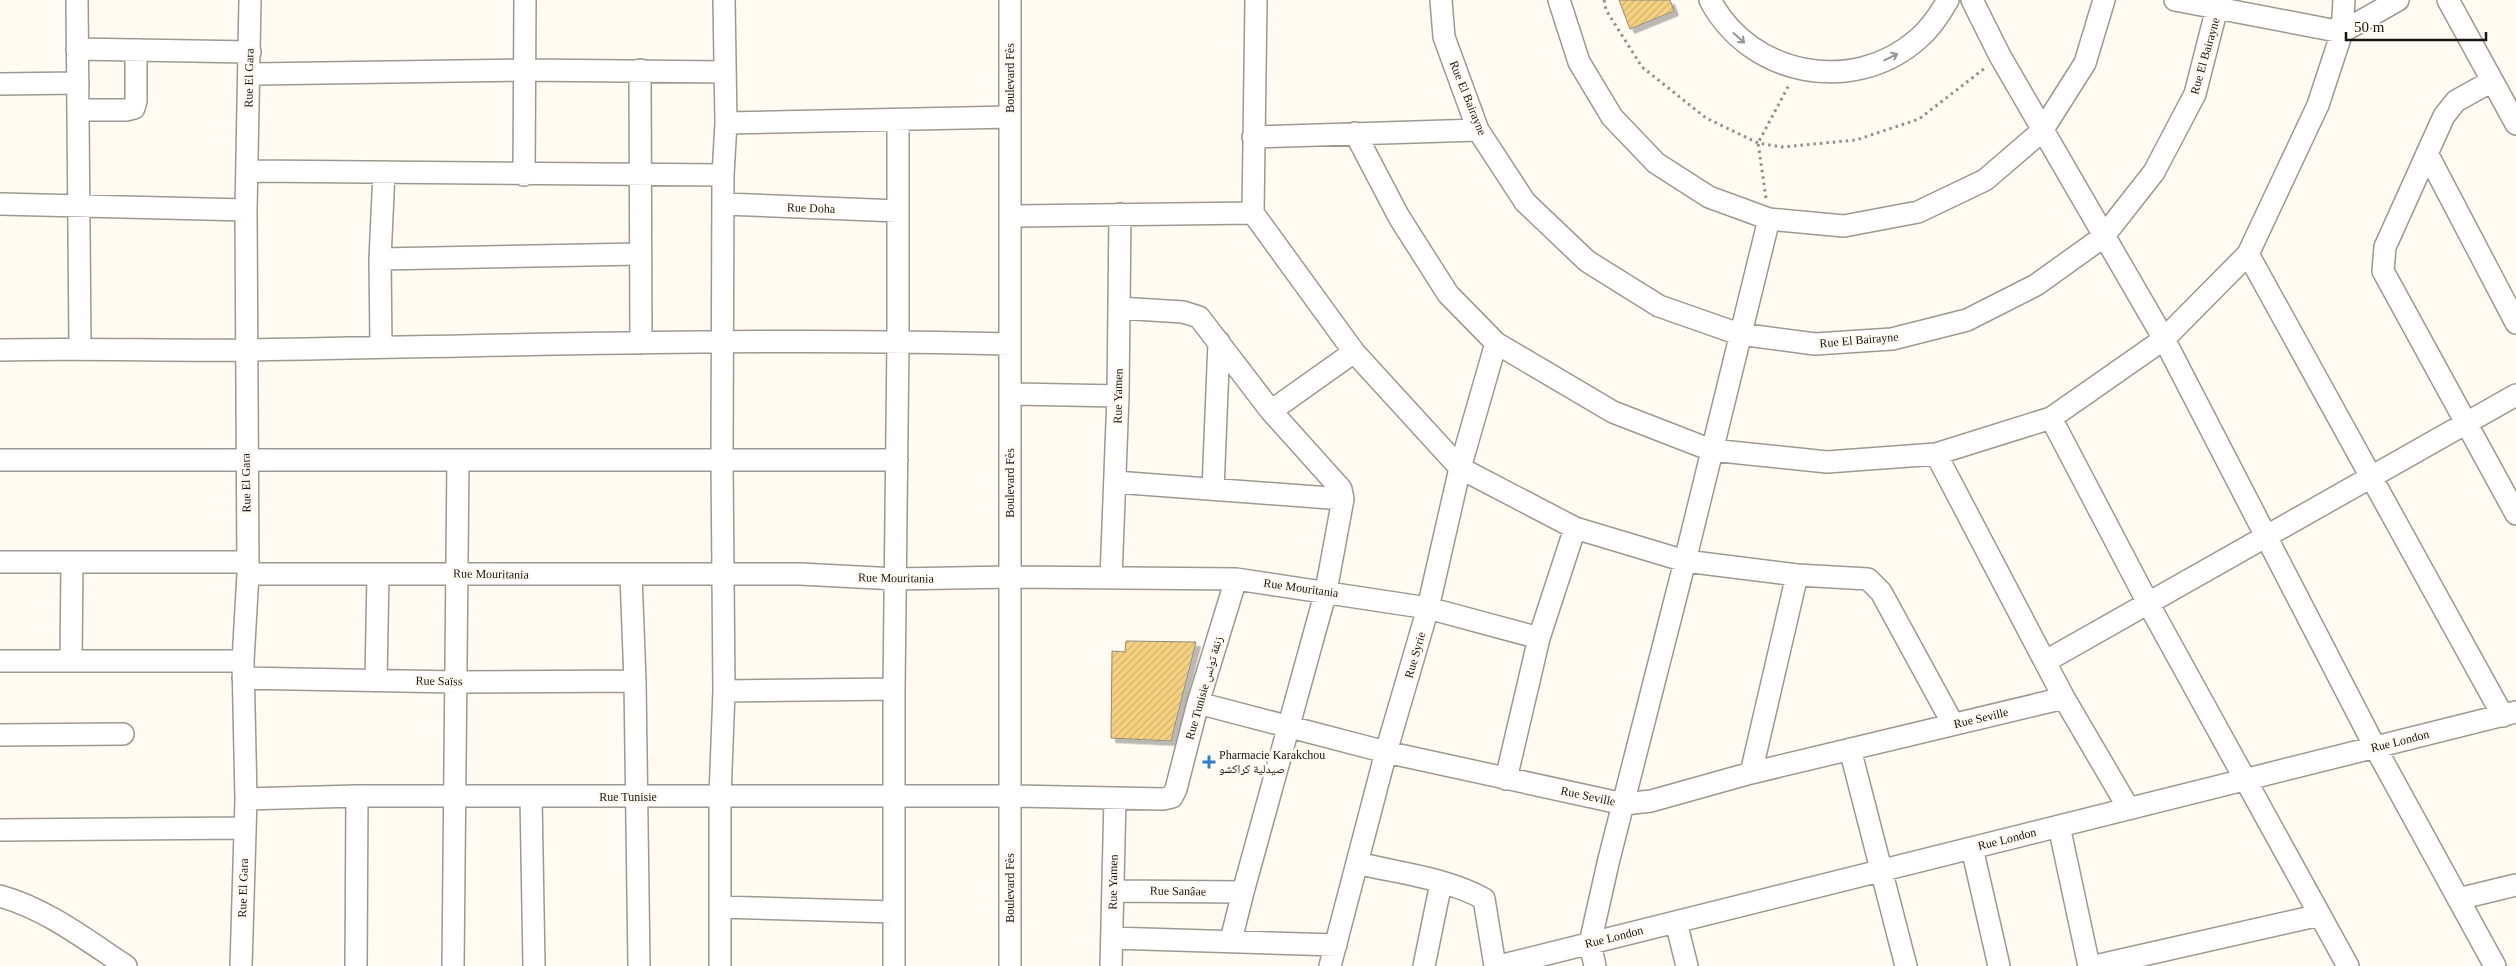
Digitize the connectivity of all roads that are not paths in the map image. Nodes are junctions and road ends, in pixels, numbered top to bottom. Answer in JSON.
{"nodes":[{"id":1,"x":77,"y":0,"type":"edge"},
{"id":2,"x":250,"y":0,"type":"edge"},
{"id":3,"x":524,"y":0,"type":"edge"},
{"id":4,"x":724,"y":0,"type":"edge"},
{"id":5,"x":1010,"y":0,"type":"edge"},
{"id":6,"x":1256,"y":0,"type":"edge"},
{"id":7,"x":1441,"y":0,"type":"edge"},
{"id":8,"x":1560,"y":0,"type":"edge"},
{"id":9,"x":1710,"y":0,"type":"edge"},
{"id":10,"x":1948,"y":0,"type":"edge"},
{"id":11,"x":1972,"y":0,"type":"edge"},
{"id":12,"x":2104,"y":0,"type":"edge"},
{"id":13,"x":2175,"y":0,"type":"edge"},
{"id":14,"x":2344,"y":0,"type":"edge"},
{"id":15,"x":2398,"y":0,"type":"edge"},
{"id":16,"x":2448,"y":0,"type":"edge"},
{"id":17,"x":2218,"y":4,"type":"edge"},
{"id":18,"x":2342,"y":32,"type":"junction"},
{"id":19,"x":78,"y":49,"type":"junction"},
{"id":20,"x":136,"y":50,"type":"junction"},
{"id":21,"x":250,"y":52,"type":"junction"},
{"id":22,"x":525,"y":70,"type":"junction"},
{"id":23,"x":640,"y":70,"type":"junction"},
{"id":24,"x":725,"y":72,"type":"junction"},
{"id":25,"x":249,"y":74,"type":"junction"},
{"id":26,"x":2492,"y":80,"type":"junction"},
{"id":27,"x":78,"y":83,"type":"junction"},
{"id":28,"x":0,"y":84,"type":"edge"},
{"id":29,"x":79,"y":110,"type":"junction"},
{"id":30,"x":1010,"y":117,"type":"junction"},
{"id":31,"x":898,"y":120,"type":"junction"},
{"id":32,"x":726,"y":123,"type":"junction"},
{"id":33,"x":2516,"y":124,"type":"edge"},
{"id":34,"x":1478,"y":130,"type":"junction"},
{"id":35,"x":2042,"y":130,"type":"junction"},
{"id":36,"x":1355,"y":133,"type":"junction"},
{"id":37,"x":1253,"y":137,"type":"junction"},
{"id":38,"x":2427,"y":153,"type":"junction"},
{"id":39,"x":248,"y":171,"type":"junction"},
{"id":40,"x":384,"y":172,"type":"junction"},
{"id":41,"x":639,"y":174,"type":"junction"},
{"id":42,"x":524,"y":175,"type":"junction"},
{"id":43,"x":723,"y":175,"type":"junction"},
{"id":44,"x":0,"y":204,"type":"edge"},
{"id":45,"x":724,"y":204,"type":"junction"},
{"id":46,"x":79,"y":206,"type":"junction"},
{"id":47,"x":246,"y":210,"type":"junction"},
{"id":48,"x":898,"y":211,"type":"junction"},
{"id":49,"x":1254,"y":213,"type":"junction"},
{"id":50,"x":1120,"y":214,"type":"junction"},
{"id":51,"x":1010,"y":216,"type":"junction"},
{"id":52,"x":1769,"y":219,"type":"junction"},
{"id":53,"x":2103,"y":237,"type":"junction"},
{"id":54,"x":639,"y":254,"type":"junction"},
{"id":55,"x":2248,"y":254,"type":"junction"},
{"id":56,"x":380,"y":259,"type":"junction"},
{"id":57,"x":1119,"y":308,"type":"junction"},
{"id":58,"x":2516,"y":323,"type":"edge"},
{"id":59,"x":1739,"y":334,"type":"junction"},
{"id":60,"x":898,"y":340,"type":"junction"},
{"id":61,"x":2164,"y":340,"type":"junction"},
{"id":62,"x":722,"y":341,"type":"junction"},
{"id":63,"x":1219,"y":342,"type":"junction"},
{"id":64,"x":641,"y":343,"type":"junction"},
{"id":65,"x":1496,"y":343,"type":"junction"},
{"id":66,"x":1010,"y":344,"type":"junction"},
{"id":67,"x":381,"y":346,"type":"junction"},
{"id":68,"x":80,"y":348,"type":"junction"},
{"id":69,"x":0,"y":350,"type":"edge"},
{"id":70,"x":247,"y":350,"type":"junction"},
{"id":71,"x":1354,"y":352,"type":"junction"},
{"id":72,"x":1010,"y":394,"type":"junction"},
{"id":73,"x":2516,"y":394,"type":"edge"},
{"id":74,"x":1118,"y":396,"type":"junction"},
{"id":75,"x":1271,"y":411,"type":"junction"},
{"id":76,"x":2050,"y":418,"type":"junction"},
{"id":77,"x":2466,"y":423,"type":"junction"},
{"id":78,"x":1711,"y":450,"type":"junction"},
{"id":79,"x":1936,"y":454,"type":"junction"},
{"id":80,"x":246,"y":459,"type":"junction"},
{"id":81,"x":0,"y":460,"type":"edge"},
{"id":82,"x":458,"y":460,"type":"junction"},
{"id":83,"x":722,"y":460,"type":"junction"},
{"id":84,"x":897,"y":460,"type":"junction"},
{"id":85,"x":1460,"y":468,"type":"junction"},
{"id":86,"x":2372,"y":476,"type":"junction"},
{"id":87,"x":1115,"y":482,"type":"junction"},
{"id":88,"x":1213,"y":489,"type":"junction"},
{"id":89,"x":1342,"y":499,"type":"junction"},
{"id":90,"x":2516,"y":514,"type":"edge"},
{"id":91,"x":1575,"y":528,"type":"junction"},
{"id":92,"x":2265,"y":537,"type":"junction"},
{"id":93,"x":1686,"y":561,"type":"junction"},
{"id":94,"x":0,"y":562,"type":"edge"},
{"id":95,"x":72,"y":562,"type":"junction"},
{"id":96,"x":248,"y":568,"type":"junction"},
{"id":97,"x":456,"y":573,"type":"junction"},
{"id":98,"x":378,"y":574,"type":"junction"},
{"id":99,"x":1798,"y":574,"type":"junction"},
{"id":100,"x":631,"y":575,"type":"junction"},
{"id":101,"x":722,"y":575,"type":"junction"},
{"id":102,"x":1010,"y":578,"type":"junction"},
{"id":103,"x":1110,"y":578,"type":"junction"},
{"id":104,"x":896,"y":579,"type":"junction"},
{"id":105,"x":1236,"y":579,"type":"junction"},
{"id":106,"x":1326,"y":591,"type":"junction"},
{"id":107,"x":2148,"y":603,"type":"junction"},
{"id":108,"x":1428,"y":608,"type":"junction"},
{"id":109,"x":1539,"y":638,"type":"junction"},
{"id":110,"x":0,"y":661,"type":"edge"},
{"id":111,"x":71,"y":661,"type":"junction"},
{"id":112,"x":2046,"y":661,"type":"junction"},
{"id":113,"x":243,"y":669,"type":"junction"},
{"id":114,"x":376,"y":680,"type":"junction"},
{"id":115,"x":635,"y":681,"type":"junction"},
{"id":116,"x":456,"y":682,"type":"junction"},
{"id":117,"x":894,"y":689,"type":"junction"},
{"id":118,"x":724,"y":691,"type":"junction"},
{"id":119,"x":2064,"y":698,"type":"junction"},
{"id":120,"x":1198,"y":704,"type":"junction"},
{"id":121,"x":2509,"y":714,"type":"edge"},
{"id":122,"x":1953,"y":724,"type":"junction"},
{"id":123,"x":1290,"y":726,"type":"junction"},
{"id":124,"x":123,"y":734,"type":"dead end"},
{"id":125,"x":0,"y":735,"type":"edge"},
{"id":126,"x":2376,"y":747,"type":"junction"},
{"id":127,"x":1850,"y":749,"type":"junction"},
{"id":128,"x":1386,"y":752,"type":"junction"},
{"id":129,"x":1751,"y":773,"type":"junction"},
{"id":130,"x":1506,"y":779,"type":"junction"},
{"id":131,"x":2247,"y":780,"type":"junction"},
{"id":132,"x":357,"y":796,"type":"junction"},
{"id":133,"x":454,"y":796,"type":"junction"},
{"id":134,"x":1010,"y":796,"type":"junction"},
{"id":135,"x":531,"y":797,"type":"junction"},
{"id":136,"x":637,"y":797,"type":"junction"},
{"id":137,"x":720,"y":797,"type":"junction"},
{"id":138,"x":1172,"y":797,"type":"joint"},
{"id":139,"x":895,"y":798,"type":"junction"},
{"id":140,"x":1115,"y":798,"type":"junction"},
{"id":141,"x":246,"y":799,"type":"junction"},
{"id":142,"x":1624,"y":804,"type":"junction"},
{"id":143,"x":2129,"y":809,"type":"junction"},
{"id":144,"x":2059,"y":826,"type":"junction"},
{"id":145,"x":245,"y":828,"type":"junction"},
{"id":146,"x":0,"y":830,"type":"edge"},
{"id":147,"x":1972,"y":848,"type":"junction"},
{"id":148,"x":1356,"y":863,"type":"junction"},
{"id":149,"x":1881,"y":871,"type":"junction"},
{"id":150,"x":1441,"y":883,"type":"junction"},
{"id":151,"x":2516,"y":885,"type":"edge"},
{"id":152,"x":1113,"y":891,"type":"junction"},
{"id":153,"x":1243,"y":892,"type":"junction"},
{"id":154,"x":0,"y":896,"type":"edge"},
{"id":155,"x":2458,"y":899,"type":"junction"},
{"id":156,"x":720,"y":907,"type":"junction"},
{"id":157,"x":894,"y":912,"type":"junction"},
{"id":158,"x":2320,"y":915,"type":"junction"},
{"id":159,"x":1676,"y":922,"type":"junction"},
{"id":160,"x":1112,"y":938,"type":"junction"},
{"id":161,"x":1232,"y":940,"type":"junction"},
{"id":162,"x":1590,"y":943,"type":"junction"},
{"id":163,"x":1336,"y":945,"type":"junction"},
{"id":164,"x":113,"y":963,"type":"edge"},
{"id":165,"x":241,"y":966,"type":"edge"},
{"id":166,"x":356,"y":966,"type":"edge"},
{"id":167,"x":453,"y":966,"type":"edge"},
{"id":168,"x":534,"y":966,"type":"edge"},
{"id":169,"x":639,"y":966,"type":"edge"},
{"id":170,"x":720,"y":966,"type":"edge"},
{"id":171,"x":894,"y":966,"type":"edge"},
{"id":172,"x":1010,"y":966,"type":"edge"},
{"id":173,"x":1111,"y":966,"type":"edge"},
{"id":174,"x":1330,"y":966,"type":"edge"},
{"id":175,"x":1424,"y":966,"type":"edge"},
{"id":176,"x":1497,"y":966,"type":"edge"},
{"id":177,"x":1595,"y":966,"type":"edge"},
{"id":178,"x":1686,"y":966,"type":"edge"},
{"id":179,"x":1906,"y":966,"type":"edge"},
{"id":180,"x":1999,"y":966,"type":"edge"},
{"id":181,"x":2090,"y":966,"type":"edge"},
{"id":182,"x":2095,"y":966,"type":"edge"},
{"id":183,"x":2348,"y":966,"type":"edge"},
{"id":184,"x":2495,"y":966,"type":"edge"}],
"edges":[{"from":1,"to":19,"type":"street"},
{"from":2,"to":21,"type":"street","name":"Rue El Gara"},
{"from":3,"to":22,"type":"street"},
{"from":4,"to":24,"type":"street"},
{"from":5,"to":30,"type":"street","name":"Boulevard Fès"},
{"from":6,"to":37,"type":"street"},
{"from":7,"to":34,"type":"street","name":"Rue El Bairayne"},
{"from":8,"to":52,"type":"street"},
{"from":9,"to":10,"type":"street","one_way":true},
{"from":11,"to":35,"type":"street"},
{"from":12,"to":35,"type":"street"},
{"from":13,"to":17,"type":"street"},
{"from":14,"to":18,"type":"street"},
{"from":15,"to":18,"type":"street"},
{"from":16,"to":26,"type":"street"},
{"from":17,"to":18,"type":"street"},
{"from":17,"to":53,"type":"street","name":"Rue El Bairayne"},
{"from":18,"to":55,"type":"street"},
{"from":19,"to":20,"type":"street"},
{"from":19,"to":27,"type":"street"},
{"from":20,"to":21,"type":"street"},
{"from":20,"to":29,"type":"street"},
{"from":21,"to":25,"type":"street","name":"Rue El Gara"},
{"from":22,"to":23,"type":"street"},
{"from":22,"to":25,"type":"street"},
{"from":22,"to":42,"type":"street"},
{"from":23,"to":24,"type":"street"},
{"from":23,"to":41,"type":"street"},
{"from":24,"to":32,"type":"street"},
{"from":25,"to":39,"type":"street","name":"Rue El Gara"},
{"from":26,"to":33,"type":"street"},
{"from":26,"to":38,"type":"street"},
{"from":27,"to":28,"type":"street"},
{"from":27,"to":29,"type":"street"},
{"from":29,"to":46,"type":"street"},
{"from":30,"to":31,"type":"street"},
{"from":30,"to":51,"type":"street","name":"Boulevard Fès"},
{"from":31,"to":32,"type":"street"},
{"from":31,"to":48,"type":"street"},
{"from":32,"to":43,"type":"street"},
{"from":34,"to":36,"type":"street"},
{"from":34,"to":59,"type":"street","name":"Rue El Bairayne"},
{"from":35,"to":52,"type":"street"},
{"from":35,"to":53,"type":"street"},
{"from":36,"to":37,"type":"street"},
{"from":36,"to":65,"type":"street"},
{"from":37,"to":49,"type":"street"},
{"from":38,"to":58,"type":"street"},
{"from":38,"to":77,"type":"street"},
{"from":39,"to":40,"type":"street"},
{"from":39,"to":47,"type":"street","name":"Rue El Gara"},
{"from":40,"to":42,"type":"street"},
{"from":40,"to":56,"type":"street"},
{"from":41,"to":42,"type":"street"},
{"from":41,"to":43,"type":"street"},
{"from":41,"to":54,"type":"street"},
{"from":43,"to":45,"type":"street"},
{"from":44,"to":46,"type":"street"},
{"from":45,"to":48,"type":"street","name":"Rue Doha"},
{"from":45,"to":62,"type":"street"},
{"from":46,"to":47,"type":"street"},
{"from":46,"to":68,"type":"street"},
{"from":47,"to":70,"type":"street","name":"Rue El Gara"},
{"from":48,"to":60,"type":"street"},
{"from":49,"to":50,"type":"street"},
{"from":49,"to":71,"type":"street"},
{"from":50,"to":51,"type":"street"},
{"from":50,"to":57,"type":"street","name":"Rue Yamen"},
{"from":51,"to":66,"type":"street","name":"Boulevard Fès"},
{"from":52,"to":59,"type":"street"},
{"from":53,"to":59,"type":"street","name":"Rue El Bairayne"},
{"from":53,"to":61,"type":"street"},
{"from":54,"to":56,"type":"street"},
{"from":54,"to":64,"type":"street"},
{"from":55,"to":61,"type":"street"},
{"from":55,"to":86,"type":"street"},
{"from":56,"to":67,"type":"street"},
{"from":57,"to":63,"type":"street"},
{"from":57,"to":74,"type":"street","name":"Rue Yamen"},
{"from":59,"to":78,"type":"street"},
{"from":60,"to":62,"type":"street"},
{"from":60,"to":66,"type":"street"},
{"from":60,"to":84,"type":"street"},
{"from":61,"to":76,"type":"street"},
{"from":61,"to":92,"type":"street"},
{"from":62,"to":64,"type":"street"},
{"from":62,"to":83,"type":"street"},
{"from":63,"to":75,"type":"street"},
{"from":63,"to":88,"type":"street"},
{"from":64,"to":67,"type":"street"},
{"from":65,"to":78,"type":"street"},
{"from":65,"to":85,"type":"street","name":"Rue Syrie"},
{"from":66,"to":72,"type":"street","name":"Boulevard Fès"},
{"from":67,"to":70,"type":"street"},
{"from":68,"to":69,"type":"street"},
{"from":68,"to":70,"type":"street"},
{"from":70,"to":80,"type":"street","name":"Rue El Gara"},
{"from":71,"to":75,"type":"street"},
{"from":71,"to":85,"type":"street"},
{"from":72,"to":74,"type":"street"},
{"from":72,"to":102,"type":"street","name":"Boulevard Fès"},
{"from":73,"to":77,"type":"street"},
{"from":74,"to":87,"type":"street","name":"Rue Yamen"},
{"from":75,"to":89,"type":"street"},
{"from":76,"to":79,"type":"street"},
{"from":76,"to":107,"type":"street"},
{"from":77,"to":86,"type":"street"},
{"from":77,"to":90,"type":"street"},
{"from":78,"to":79,"type":"street"},
{"from":78,"to":93,"type":"street"},
{"from":79,"to":112,"type":"street"},
{"from":80,"to":81,"type":"street"},
{"from":80,"to":82,"type":"street"},
{"from":80,"to":96,"type":"street","name":"Rue El Gara"},
{"from":82,"to":83,"type":"street"},
{"from":82,"to":97,"type":"street"},
{"from":83,"to":84,"type":"street"},
{"from":83,"to":101,"type":"street"},
{"from":84,"to":104,"type":"street"},
{"from":85,"to":91,"type":"street"},
{"from":85,"to":108,"type":"street","name":"Rue Syrie"},
{"from":86,"to":92,"type":"street"},
{"from":86,"to":121,"type":"street"},
{"from":87,"to":88,"type":"street"},
{"from":87,"to":103,"type":"street","name":"Rue Yamen"},
{"from":88,"to":89,"type":"street"},
{"from":89,"to":106,"type":"street"},
{"from":91,"to":93,"type":"street"},
{"from":91,"to":109,"type":"street"},
{"from":92,"to":107,"type":"street"},
{"from":92,"to":126,"type":"street"},
{"from":93,"to":99,"type":"street"},
{"from":93,"to":142,"type":"street"},
{"from":94,"to":95,"type":"street","name":"Rue Mouritania"},
{"from":95,"to":96,"type":"street","name":"Rue Mouritania"},
{"from":95,"to":111,"type":"street"},
{"from":96,"to":98,"type":"street","name":"Rue Mouritania"},
{"from":96,"to":113,"type":"street","name":"Rue El Gara"},
{"from":97,"to":98,"type":"street","name":"Rue Mouritania"},
{"from":97,"to":100,"type":"street","name":"Rue Mouritania"},
{"from":97,"to":116,"type":"street"},
{"from":98,"to":114,"type":"street"},
{"from":99,"to":122,"type":"street"},
{"from":99,"to":129,"type":"street"},
{"from":100,"to":101,"type":"street","name":"Rue Mouritania"},
{"from":100,"to":115,"type":"street"},
{"from":101,"to":104,"type":"street","name":"Rue Mouritania"},
{"from":101,"to":118,"type":"street"},
{"from":102,"to":103,"type":"street","name":"Rue Mouritania"},
{"from":102,"to":104,"type":"street","name":"Rue Mouritania"},
{"from":102,"to":134,"type":"street","name":"Boulevard Fès"},
{"from":103,"to":105,"type":"street","name":"Rue Mouritania"},
{"from":104,"to":117,"type":"street"},
{"from":105,"to":106,"type":"street","name":"Rue Mouritania"},
{"from":105,"to":120,"type":"street","name":"Rue Tunisie زنقة تونس"},
{"from":106,"to":108,"type":"street","name":"Rue Mouritania"},
{"from":106,"to":123,"type":"street"},
{"from":107,"to":112,"type":"street"},
{"from":107,"to":131,"type":"street"},
{"from":108,"to":109,"type":"street","name":"Rue Mouritania"},
{"from":108,"to":128,"type":"street","name":"Rue Syrie"},
{"from":109,"to":130,"type":"street"},
{"from":110,"to":111,"type":"street","name":"Rue Saïss"},
{"from":111,"to":113,"type":"street","name":"Rue Saïss"},
{"from":112,"to":119,"type":"street"},
{"from":113,"to":114,"type":"street","name":"Rue Saïss"},
{"from":113,"to":141,"type":"street","name":"Rue El Gara"},
{"from":114,"to":116,"type":"street","name":"Rue Saïss"},
{"from":115,"to":116,"type":"street","name":"Rue Saïss"},
{"from":115,"to":136,"type":"street"},
{"from":116,"to":133,"type":"street"},
{"from":117,"to":118,"type":"street"},
{"from":117,"to":139,"type":"street"},
{"from":118,"to":137,"type":"street"},
{"from":119,"to":122,"type":"street","name":"Rue Seville"},
{"from":119,"to":143,"type":"street"},
{"from":120,"to":123,"type":"street","name":"Rue Seville"},
{"from":120,"to":138,"type":"street","name":"Rue Tunisie زنقة تونس"},
{"from":121,"to":126,"type":"street","name":"Rue London"},
{"from":122,"to":127,"type":"street","name":"Rue Seville"},
{"from":123,"to":128,"type":"street","name":"Rue Seville"},
{"from":123,"to":153,"type":"street"},
{"from":124,"to":125,"type":"street"},
{"from":126,"to":131,"type":"street","name":"Rue London"},
{"from":126,"to":155,"type":"street"},
{"from":127,"to":129,"type":"street","name":"Rue Seville"},
{"from":127,"to":149,"type":"street"},
{"from":128,"to":130,"type":"street","name":"Rue Seville"},
{"from":128,"to":148,"type":"street","name":"Rue Syrie"},
{"from":129,"to":142,"type":"street","name":"Rue Seville"},
{"from":130,"to":142,"type":"street","name":"Rue Seville"},
{"from":131,"to":143,"type":"street","name":"Rue London"},
{"from":131,"to":158,"type":"street"},
{"from":132,"to":133,"type":"street","name":"Rue Tunisie"},
{"from":132,"to":141,"type":"street","name":"Rue Tunisie"},
{"from":132,"to":166,"type":"street"},
{"from":133,"to":135,"type":"street","name":"Rue Tunisie"},
{"from":133,"to":167,"type":"street"},
{"from":134,"to":139,"type":"street","name":"Rue Tunisie"},
{"from":134,"to":140,"type":"street","name":"Rue Tunisie"},
{"from":134,"to":172,"type":"street","name":"Boulevard Fès"},
{"from":135,"to":136,"type":"street","name":"Rue Tunisie"},
{"from":135,"to":168,"type":"street"},
{"from":136,"to":137,"type":"street","name":"Rue Tunisie"},
{"from":136,"to":169,"type":"street"},
{"from":137,"to":139,"type":"street","name":"Rue Tunisie"},
{"from":137,"to":156,"type":"street"},
{"from":138,"to":140,"type":"street","name":"Rue Tunisie"},
{"from":139,"to":157,"type":"street"},
{"from":140,"to":152,"type":"street","name":"Rue Yamen"},
{"from":141,"to":145,"type":"street","name":"Rue El Gara"},
{"from":142,"to":162,"type":"street"},
{"from":143,"to":144,"type":"street","name":"Rue London"},
{"from":144,"to":147,"type":"street","name":"Rue London"},
{"from":144,"to":181,"type":"street"},
{"from":145,"to":146,"type":"street"},
{"from":145,"to":165,"type":"street","name":"Rue El Gara"},
{"from":147,"to":149,"type":"street","name":"Rue London"},
{"from":147,"to":180,"type":"street"},
{"from":148,"to":150,"type":"street"},
{"from":148,"to":163,"type":"street","name":"Rue Syrie"},
{"from":149,"to":159,"type":"street","name":"Rue London"},
{"from":149,"to":179,"type":"street"},
{"from":150,"to":175,"type":"street"},
{"from":150,"to":176,"type":"street"},
{"from":151,"to":155,"type":"street"},
{"from":152,"to":153,"type":"street","name":"Rue Sanâae"},
{"from":152,"to":160,"type":"street","name":"Rue Yamen"},
{"from":153,"to":161,"type":"street"},
{"from":154,"to":164,"type":"street"},
{"from":155,"to":184,"type":"street"},
{"from":156,"to":157,"type":"street"},
{"from":156,"to":170,"type":"street"},
{"from":157,"to":171,"type":"street"},
{"from":158,"to":182,"type":"street"},
{"from":158,"to":183,"type":"street"},
{"from":159,"to":162,"type":"street","name":"Rue London"},
{"from":159,"to":178,"type":"street"},
{"from":160,"to":161,"type":"street"},
{"from":160,"to":173,"type":"street","name":"Rue Yamen"},
{"from":161,"to":163,"type":"street"},
{"from":162,"to":176,"type":"street","name":"Rue London"},
{"from":162,"to":177,"type":"street"},
{"from":163,"to":174,"type":"street","name":"Rue Syrie"}]}
